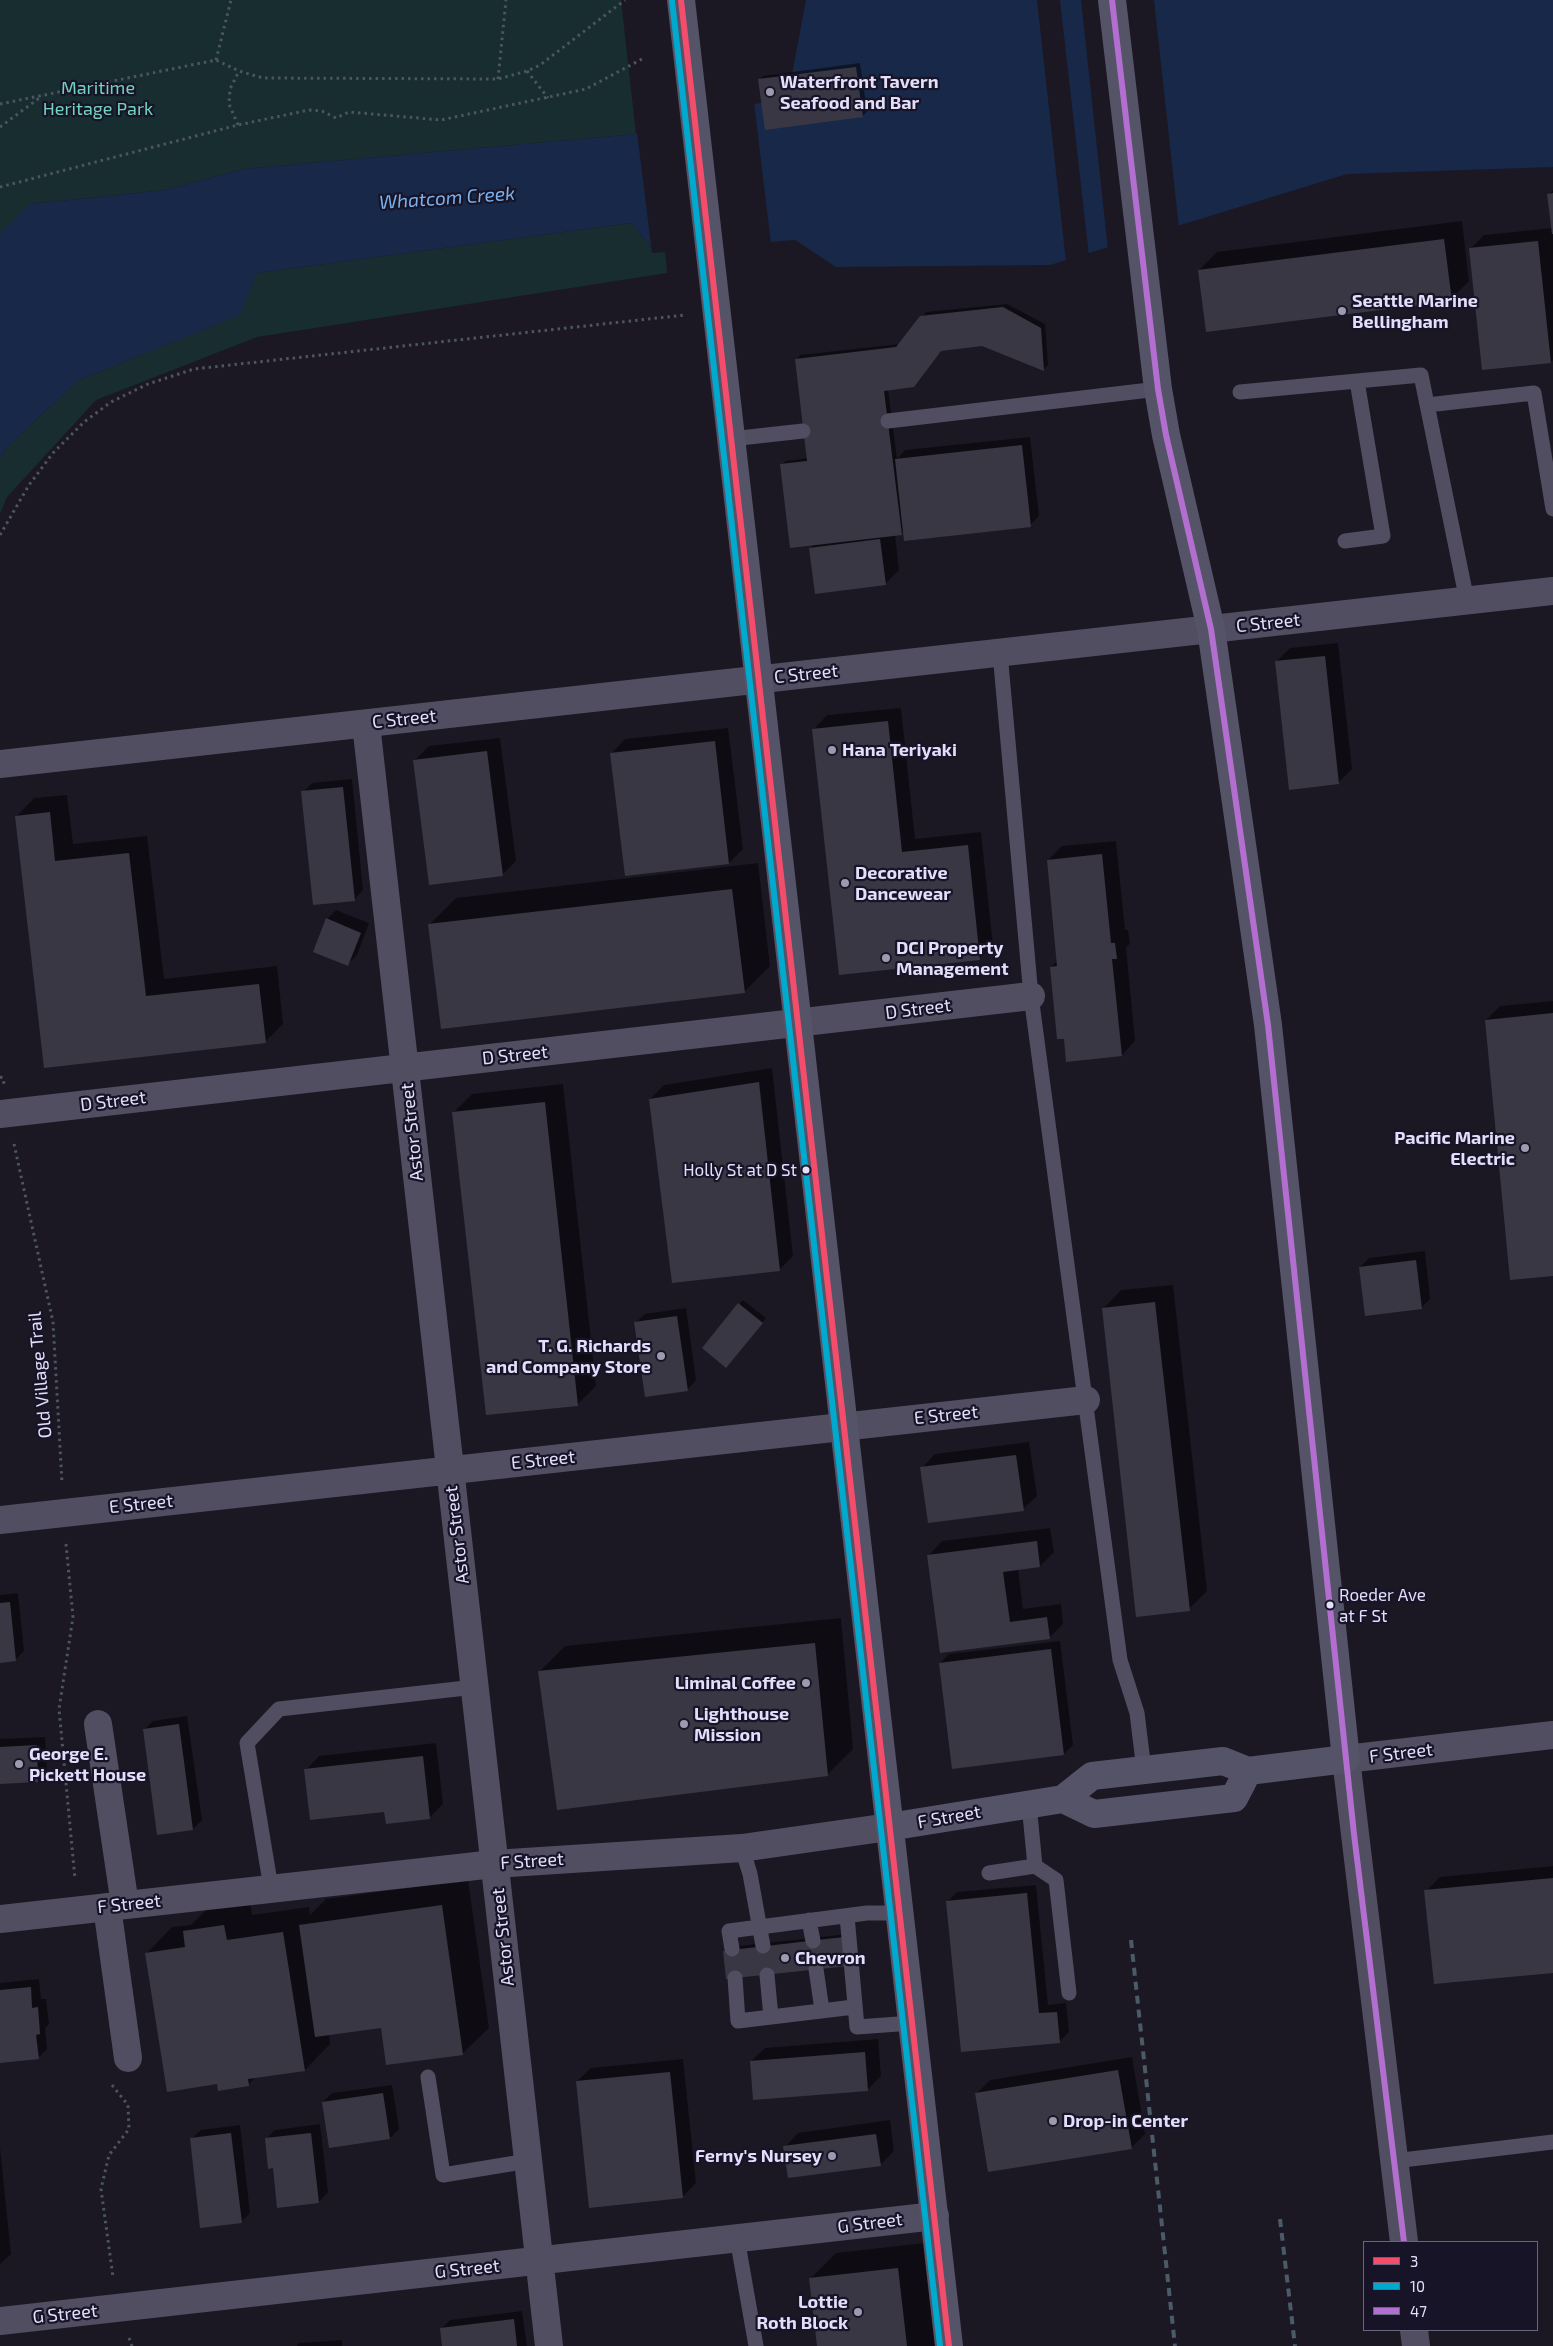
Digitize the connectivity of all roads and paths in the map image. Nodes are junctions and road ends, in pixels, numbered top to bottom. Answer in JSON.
{"nodes":[{"id":1,"x":231,"y":0,"type":"edge"},
{"id":2,"x":506,"y":0,"type":"edge"},
{"id":3,"x":625,"y":0,"type":"edge"},
{"id":4,"x":681,"y":0,"type":"edge"},
{"id":5,"x":1112,"y":0,"type":"edge"},
{"id":6,"x":642,"y":59,"type":"dead end"},
{"id":7,"x":216,"y":60,"type":"junction"},
{"id":8,"x":239,"y":71,"type":"junction"},
{"id":9,"x":527,"y":71,"type":"junction"},
{"id":10,"x":498,"y":79,"type":"junction"},
{"id":11,"x":43,"y":95,"type":"junction"},
{"id":12,"x":548,"y":98,"type":"junction"},
{"id":13,"x":0,"y":104,"type":"edge"},
{"id":14,"x":238,"y":124,"type":"junction"},
{"id":15,"x":0,"y":127,"type":"edge"},
{"id":16,"x":0,"y":187,"type":"edge"},
{"id":17,"x":716,"y":307,"type":"junction"},
{"id":18,"x":1357,"y":381,"type":"junction"},
{"id":19,"x":1158,"y":389,"type":"junction"},
{"id":20,"x":1240,"y":392,"type":"dead end"},
{"id":21,"x":1427,"y":405,"type":"junction"},
{"id":22,"x":888,"y":421,"type":"dead end"},
{"id":23,"x":803,"y":431,"type":"dead end"},
{"id":24,"x":731,"y":439,"type":"junction"},
{"id":25,"x":1553,"y":509,"type":"edge"},
{"id":26,"x":0,"y":535,"type":"edge"},
{"id":27,"x":1345,"y":541,"type":"dead end"},
{"id":28,"x":1553,"y":591,"type":"edge"},
{"id":29,"x":1467,"y":601,"type":"junction"},
{"id":30,"x":1212,"y":629,"type":"junction"},
{"id":31,"x":1000,"y":653,"type":"junction"},
{"id":32,"x":759,"y":680,"type":"junction"},
{"id":33,"x":366,"y":724,"type":"junction"},
{"id":34,"x":0,"y":764,"type":"edge"},
{"id":35,"x":1031,"y":996,"type":"junction"},
{"id":36,"x":798,"y":1023,"type":"junction"},
{"id":37,"x":405,"y":1068,"type":"junction"},
{"id":38,"x":0,"y":1077,"type":"edge"},
{"id":39,"x":4,"y":1113,"type":"edge"},
{"id":40,"x":1086,"y":1400,"type":"junction"},
{"id":41,"x":844,"y":1426,"type":"junction"},
{"id":42,"x":450,"y":1470,"type":"junction"},
{"id":43,"x":64,"y":1513,"type":"junction"},
{"id":44,"x":0,"y":1520,"type":"edge"},
{"id":45,"x":73,"y":1617,"type":"dead end"},
{"id":46,"x":475,"y":1687,"type":"junction"},
{"id":47,"x":98,"y":1724,"type":"dead end"},
{"id":48,"x":1553,"y":1734,"type":"edge"},
{"id":49,"x":1346,"y":1759,"type":"junction"},
{"id":50,"x":1144,"y":1770,"type":"junction"},
{"id":51,"x":1248,"y":1771,"type":"junction"},
{"id":52,"x":1063,"y":1799,"type":"junction"},
{"id":53,"x":1029,"y":1804,"type":"junction"},
{"id":54,"x":889,"y":1828,"type":"junction"},
{"id":55,"x":742,"y":1848,"type":"junction"},
{"id":56,"x":494,"y":1864,"type":"junction"},
{"id":57,"x":1035,"y":1866,"type":"junction"},
{"id":58,"x":989,"y":1873,"type":"dead end"},
{"id":59,"x":270,"y":1888,"type":"junction"},
{"id":60,"x":116,"y":1906,"type":"junction"},
{"id":61,"x":900,"y":1913,"type":"junction"},
{"id":62,"x":846,"y":1916,"type":"junction"},
{"id":63,"x":0,"y":1919,"type":"edge"},
{"id":64,"x":809,"y":1920,"type":"junction"},
{"id":65,"x":759,"y":1926,"type":"junction"},
{"id":66,"x":813,"y":1941,"type":"dead end"},
{"id":67,"x":763,"y":1946,"type":"dead end"},
{"id":68,"x":732,"y":1949,"type":"dead end"},
{"id":69,"x":816,"y":1970,"type":"dead end"},
{"id":70,"x":767,"y":1974,"type":"dead end"},
{"id":71,"x":735,"y":1978,"type":"dead end"},
{"id":72,"x":1069,"y":1993,"type":"dead end"},
{"id":73,"x":854,"y":2007,"type":"junction"},
{"id":74,"x":822,"y":2010,"type":"junction"},
{"id":75,"x":771,"y":2017,"type":"junction"},
{"id":76,"x":912,"y":2023,"type":"junction"},
{"id":77,"x":128,"y":2058,"type":"dead end"},
{"id":78,"x":428,"y":2076,"type":"dead end"},
{"id":79,"x":1553,"y":2142,"type":"edge"},
{"id":80,"x":528,"y":2161,"type":"junction"},
{"id":81,"x":1394,"y":2161,"type":"junction"},
{"id":82,"x":934,"y":2216,"type":"junction"},
{"id":83,"x":737,"y":2238,"type":"junction"},
{"id":84,"x":1404,"y":2241,"type":"edge"},
{"id":85,"x":539,"y":2261,"type":"junction"},
{"id":86,"x":0,"y":2321,"type":"edge"},
{"id":87,"x":1414,"y":2331,"type":"edge"},
{"id":88,"x":549,"y":2346,"type":"edge"},
{"id":89,"x":756,"y":2346,"type":"edge"},
{"id":90,"x":949,"y":2346,"type":"edge"},
{"id":91,"x":1416,"y":2346,"type":"edge"}],
"edges":[{"from":1,"to":7,"type":"path"},
{"from":2,"to":10,"type":"path"},
{"from":3,"to":9,"type":"path"},
{"from":4,"to":17,"type":"main road"},
{"from":5,"to":19,"type":"main road"},
{"from":6,"to":12,"type":"path"},
{"from":7,"to":8,"type":"path"},
{"from":7,"to":11,"type":"path"},
{"from":8,"to":10,"type":"path"},
{"from":8,"to":14,"type":"path"},
{"from":9,"to":10,"type":"path"},
{"from":9,"to":12,"type":"path"},
{"from":11,"to":13,"type":"path"},
{"from":11,"to":15,"type":"path"},
{"from":12,"to":14,"type":"path"},
{"from":14,"to":16,"type":"path"},
{"from":17,"to":24,"type":"main road"},
{"from":17,"to":26,"type":"path"},
{"from":18,"to":20,"type":"lane"},
{"from":18,"to":21,"type":"lane"},
{"from":18,"to":27,"type":"lane"},
{"from":19,"to":22,"type":"lane"},
{"from":19,"to":30,"type":"main road"},
{"from":21,"to":25,"type":"lane"},
{"from":21,"to":29,"type":"lane"},
{"from":23,"to":24,"type":"lane"},
{"from":24,"to":32,"type":"main road"},
{"from":28,"to":29,"type":"street","name":"C Street"},
{"from":29,"to":30,"type":"street","name":"C Street"},
{"from":30,"to":31,"type":"street","name":"C Street"},
{"from":30,"to":49,"type":"main road"},
{"from":31,"to":32,"type":"street","name":"C Street"},
{"from":31,"to":35,"type":"lane"},
{"from":32,"to":33,"type":"street","name":"C Street"},
{"from":32,"to":36,"type":"main road"},
{"from":33,"to":34,"type":"street","name":"C Street"},
{"from":33,"to":37,"type":"street","name":"Astor Street"},
{"from":35,"to":36,"type":"street","name":"D Street"},
{"from":35,"to":40,"type":"lane"},
{"from":36,"to":37,"type":"street","name":"D Street"},
{"from":36,"to":41,"type":"main road"},
{"from":37,"to":39,"type":"street","name":"D Street"},
{"from":37,"to":42,"type":"street","name":"Astor Street"},
{"from":38,"to":39,"type":"path","name":"Old Village Trail"},
{"from":39,"to":43,"type":"path","name":"Old Village Trail"},
{"from":40,"to":41,"type":"street","name":"E Street"},
{"from":40,"to":50,"type":"lane"},
{"from":41,"to":42,"type":"street","name":"E Street"},
{"from":41,"to":54,"type":"main road"},
{"from":42,"to":43,"type":"street","name":"E Street"},
{"from":42,"to":46,"type":"street","name":"Astor Street"},
{"from":43,"to":44,"type":"street","name":"E Street"},
{"from":43,"to":45,"type":"path","name":"Old Village Trail"},
{"from":46,"to":56,"type":"street","name":"Astor Street"},
{"from":46,"to":59,"type":"lane"},
{"from":47,"to":60,"type":"street"},
{"from":48,"to":49,"type":"street","name":"F Street"},
{"from":49,"to":51,"type":"main road","name":"F Street"},
{"from":49,"to":81,"type":"street"},
{"from":50,"to":51,"type":"main road","name":"F Street"},
{"from":50,"to":52,"type":"main road","name":"F Street"},
{"from":51,"to":52,"type":"main road"},
{"from":52,"to":53,"type":"main road","name":"F Street"},
{"from":53,"to":54,"type":"main road","name":"F Street"},
{"from":53,"to":57,"type":"lane"},
{"from":54,"to":55,"type":"street","name":"F Street"},
{"from":54,"to":61,"type":"main road"},
{"from":55,"to":56,"type":"street","name":"F Street"},
{"from":55,"to":65,"type":"lane"},
{"from":56,"to":59,"type":"street","name":"F Street"},
{"from":56,"to":80,"type":"street","name":"Astor Street"},
{"from":57,"to":58,"type":"lane"},
{"from":57,"to":72,"type":"lane"},
{"from":59,"to":60,"type":"street","name":"F Street"},
{"from":60,"to":63,"type":"street","name":"F Street"},
{"from":60,"to":77,"type":"street"},
{"from":61,"to":62,"type":"lane"},
{"from":61,"to":76,"type":"main road"},
{"from":62,"to":64,"type":"lane"},
{"from":62,"to":73,"type":"lane"},
{"from":64,"to":65,"type":"lane"},
{"from":64,"to":66,"type":"lane"},
{"from":65,"to":67,"type":"lane"},
{"from":65,"to":68,"type":"lane"},
{"from":69,"to":74,"type":"lane"},
{"from":70,"to":75,"type":"lane"},
{"from":71,"to":75,"type":"lane"},
{"from":73,"to":74,"type":"lane"},
{"from":73,"to":76,"type":"lane"},
{"from":74,"to":75,"type":"lane"},
{"from":76,"to":82,"type":"main road"},
{"from":78,"to":80,"type":"lane"},
{"from":79,"to":81,"type":"lane"},
{"from":80,"to":85,"type":"street","name":"Astor Street"},
{"from":81,"to":84,"type":"street"},
{"from":82,"to":83,"type":"street","name":"G Street"},
{"from":82,"to":90,"type":"main road"},
{"from":83,"to":85,"type":"street","name":"G Street"},
{"from":83,"to":89,"type":"lane"},
{"from":85,"to":86,"type":"street","name":"G Street"},
{"from":85,"to":88,"type":"street","name":"Astor Street"},
{"from":87,"to":91,"type":"street"}]}
